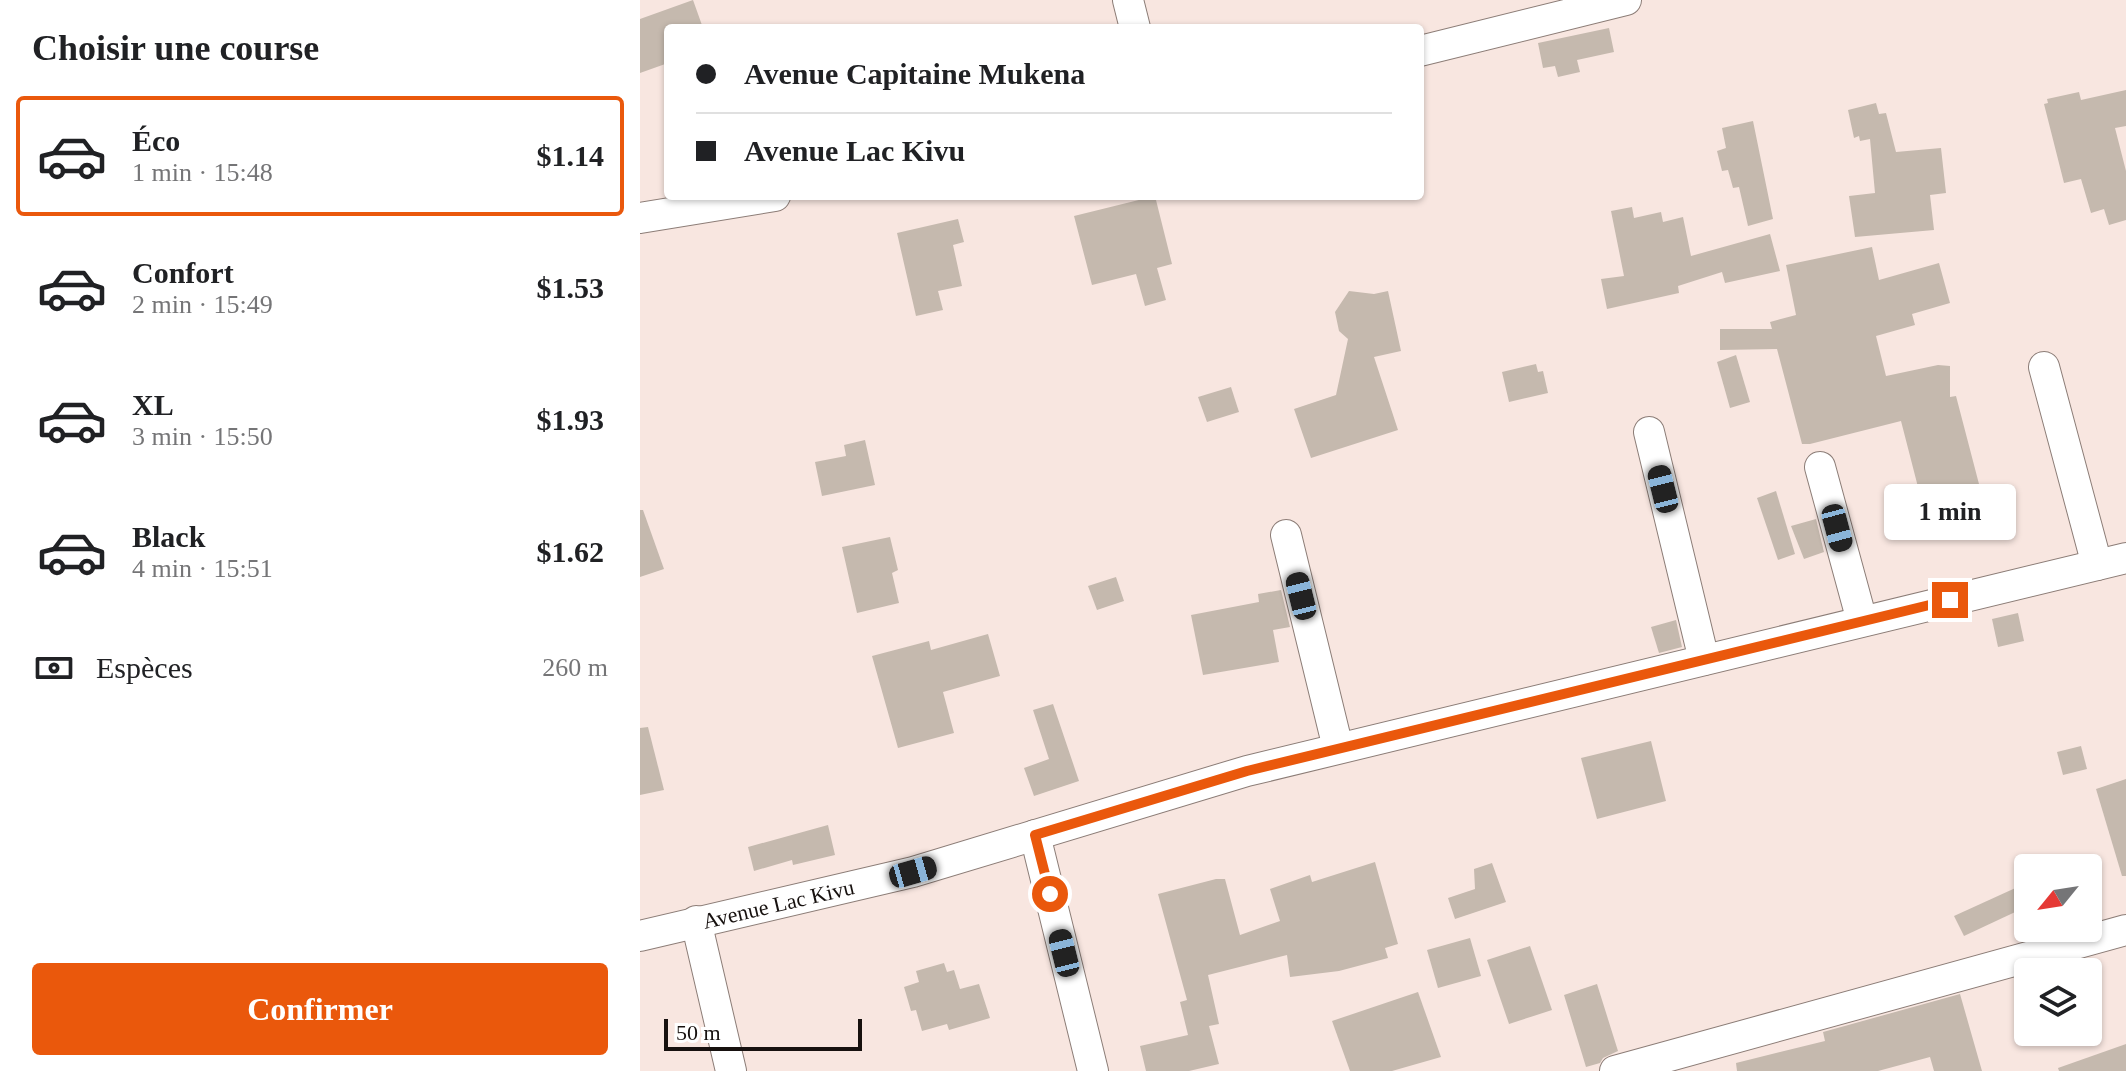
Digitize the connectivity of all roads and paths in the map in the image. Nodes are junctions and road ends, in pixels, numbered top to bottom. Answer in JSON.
{"nodes":[{"id":1,"x":1128,"y":0,"type":"edge"},
{"id":2,"x":1626,"y":0,"type":"edge"},
{"id":3,"x":1134,"y":24,"type":"edge"},
{"id":4,"x":1424,"y":50,"type":"edge"},
{"id":5,"x":750,"y":200,"type":"edge"},
{"id":6,"x":640,"y":218,"type":"edge"},
{"id":7,"x":2044,"y":367,"type":"dead end"},
{"id":8,"x":1649,"y":432,"type":"dead end"},
{"id":9,"x":1820,"y":467,"type":"dead end"},
{"id":10,"x":1286,"y":535,"type":"dead end"},
{"id":11,"x":2112,"y":562,"type":"edge"},
{"id":12,"x":1862,"y":621,"type":"junction"},
{"id":13,"x":1704,"y":660,"type":"junction"},
{"id":14,"x":1338,"y":748,"type":"junction"},
{"id":15,"x":1035,"y":835,"type":"junction"},
{"id":16,"x":696,"y":921,"type":"junction"},
{"id":17,"x":2126,"y":930,"type":"edge"},
{"id":18,"x":640,"y":936,"type":"edge"},
{"id":19,"x":731,"y":1071,"type":"edge"},
{"id":20,"x":1093,"y":1071,"type":"edge"},
{"id":21,"x":1615,"y":1071,"type":"edge"}],
"edges":[{"from":1,"to":3,"type":"street"},
{"from":2,"to":4,"type":"street"},
{"from":5,"to":6,"type":"street"},
{"from":7,"to":11,"type":"street"},
{"from":8,"to":13,"type":"street"},
{"from":9,"to":12,"type":"street"},
{"from":10,"to":14,"type":"street"},
{"from":11,"to":12,"type":"street","name":"Avenue Lac Kivu"},
{"from":12,"to":13,"type":"street","name":"Avenue Lac Kivu"},
{"from":13,"to":14,"type":"street","name":"Avenue Lac Kivu"},
{"from":14,"to":15,"type":"street","name":"Avenue Lac Kivu"},
{"from":15,"to":16,"type":"street","name":"Avenue Lac Kivu"},
{"from":15,"to":20,"type":"street"},
{"from":16,"to":18,"type":"street","name":"Avenue Lac Kivu"},
{"from":16,"to":19,"type":"street"},
{"from":17,"to":21,"type":"street"}]}
